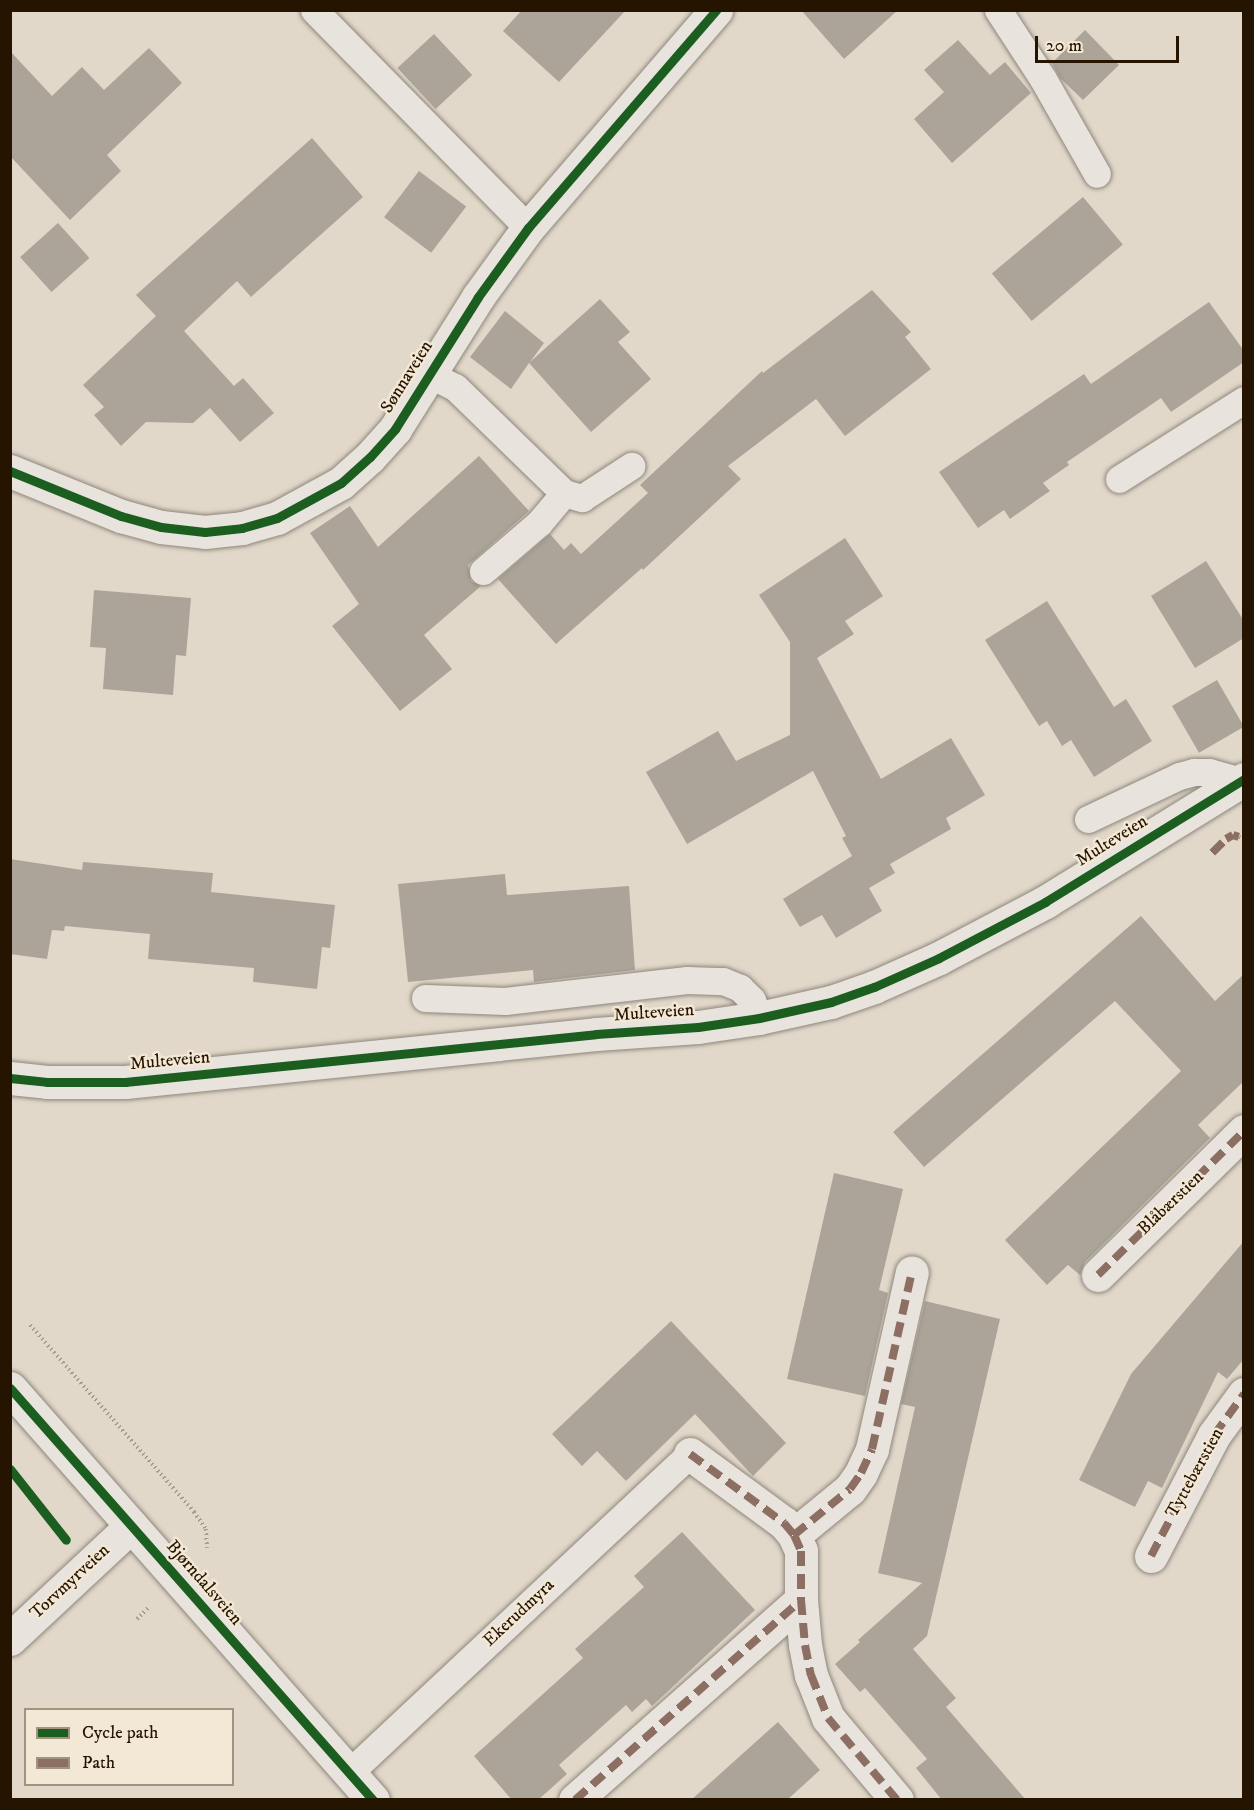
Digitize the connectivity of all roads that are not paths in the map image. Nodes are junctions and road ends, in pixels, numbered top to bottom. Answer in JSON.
{"nodes":[{"id":1,"x":314,"y":10,"type":"edge"},
{"id":2,"x":716,"y":10,"type":"edge"},
{"id":3,"x":998,"y":10,"type":"edge"},
{"id":4,"x":1098,"y":174,"type":"dead end"},
{"id":5,"x":528,"y":228,"type":"junction"},
{"id":6,"x":429,"y":374,"type":"junction"},
{"id":7,"x":1244,"y":400,"type":"edge"},
{"id":8,"x":631,"y":466,"type":"dead end"},
{"id":9,"x":10,"y":471,"type":"edge"},
{"id":10,"x":1119,"y":479,"type":"dead end"},
{"id":11,"x":564,"y":493,"type":"junction"},
{"id":12,"x":483,"y":571,"type":"dead end"},
{"id":13,"x":1242,"y":780,"type":"edge"},
{"id":14,"x":1088,"y":819,"type":"dead end"},
{"id":15,"x":424,"y":998,"type":"dead end"},
{"id":16,"x":759,"y":1018,"type":"junction"},
{"id":17,"x":10,"y":1078,"type":"edge"},
{"id":18,"x":1244,"y":1131,"type":"edge"},
{"id":19,"x":912,"y":1272,"type":"dead end"},
{"id":20,"x":1098,"y":1275,"type":"dead end"},
{"id":21,"x":10,"y":1388,"type":"edge"},
{"id":22,"x":1244,"y":1394,"type":"edge"},
{"id":23,"x":690,"y":1454,"type":"joint"},
{"id":24,"x":131,"y":1526,"type":"junction"},
{"id":25,"x":794,"y":1535,"type":"junction"},
{"id":26,"x":1151,"y":1556,"type":"dead end"},
{"id":27,"x":801,"y":1600,"type":"junction"},
{"id":28,"x":10,"y":1639,"type":"edge"},
{"id":29,"x":348,"y":1773,"type":"junction"},
{"id":30,"x":373,"y":1800,"type":"edge"},
{"id":31,"x":575,"y":1800,"type":"edge"},
{"id":32,"x":897,"y":1800,"type":"edge"}],
"edges":[{"from":1,"to":5,"type":"lane"},
{"from":2,"to":5,"type":"street","name":"Sønnaveien"},
{"from":3,"to":4,"type":"lane"},
{"from":5,"to":6,"type":"street","name":"Sønnaveien"},
{"from":6,"to":9,"type":"street","name":"Sønnaveien"},
{"from":6,"to":11,"type":"lane"},
{"from":7,"to":10,"type":"lane"},
{"from":8,"to":11,"type":"lane"},
{"from":11,"to":12,"type":"lane"},
{"from":13,"to":14,"type":"lane"},
{"from":13,"to":16,"type":"street","name":"Multeveien"},
{"from":15,"to":16,"type":"lane"},
{"from":16,"to":17,"type":"street","name":"Multeveien"},
{"from":18,"to":20,"type":"street","name":"Blåbærstien"},
{"from":19,"to":25,"type":"street"},
{"from":21,"to":24,"type":"street","name":"Bjørndalsveien"},
{"from":22,"to":26,"type":"street","name":"Tyttebærstien"},
{"from":23,"to":25,"type":"street"},
{"from":23,"to":29,"type":"lane","name":"Ekerudmyra"},
{"from":24,"to":28,"type":"street","name":"Torvmyrveien"},
{"from":24,"to":29,"type":"street","name":"Bjørndalsveien"},
{"from":25,"to":27,"type":"street"},
{"from":27,"to":31,"type":"street"},
{"from":27,"to":32,"type":"street"},
{"from":29,"to":30,"type":"street","name":"Bjørndalsveien"}]}
